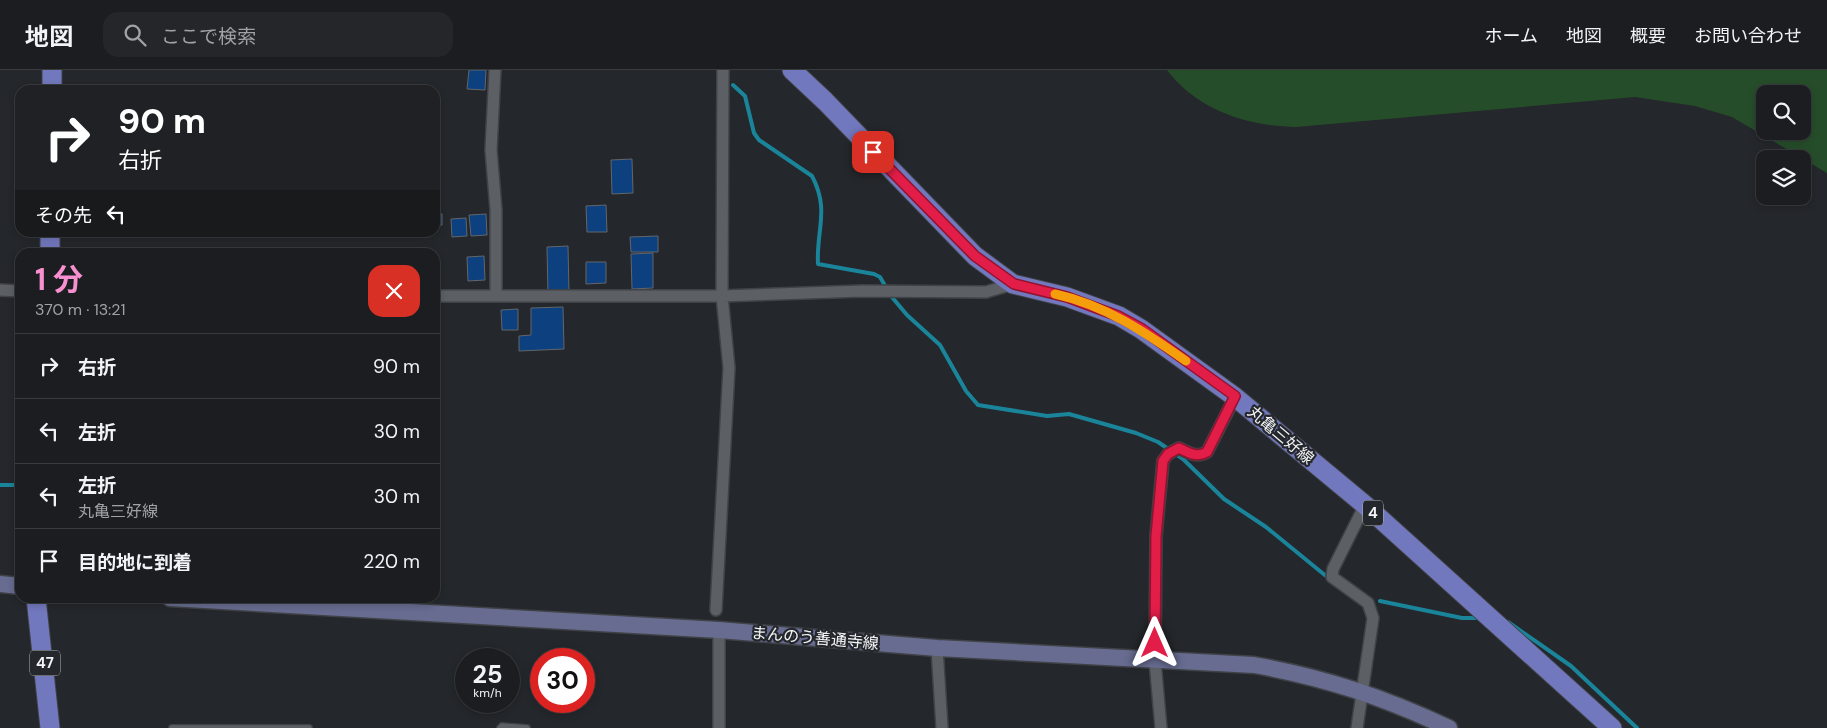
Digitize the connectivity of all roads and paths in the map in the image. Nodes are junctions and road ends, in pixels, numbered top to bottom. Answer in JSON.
{"nodes":[{"id":1,"x":52,"y":70,"type":"edge"},
{"id":2,"x":495,"y":70,"type":"edge"},
{"id":3,"x":723,"y":70,"type":"edge"},
{"id":4,"x":792,"y":70,"type":"edge"},
{"id":5,"x":52,"y":85,"type":"edge"},
{"id":6,"x":1014,"y":284,"type":"junction"},
{"id":7,"x":0,"y":290,"type":"edge"},
{"id":8,"x":15,"y":291,"type":"edge"},
{"id":9,"x":440,"y":296,"type":"edge"},
{"id":10,"x":496,"y":296,"type":"junction"},
{"id":11,"x":722,"y":296,"type":"junction"},
{"id":12,"x":1235,"y":396,"type":"junction"},
{"id":13,"x":1365,"y":506,"type":"junction"},
{"id":14,"x":0,"y":584,"type":"edge"},
{"id":15,"x":15,"y":586,"type":"edge"},
{"id":16,"x":37,"y":603,"type":"edge"},
{"id":17,"x":256,"y":603,"type":"edge"},
{"id":18,"x":716,"y":610,"type":"dead end"},
{"id":19,"x":719,"y":630,"type":"junction"},
{"id":20,"x":937,"y":648,"type":"junction"},
{"id":21,"x":1155,"y":661,"type":"junction"},
{"id":22,"x":1361,"y":690,"type":"junction"},
{"id":23,"x":50,"y":728,"type":"edge"},
{"id":24,"x":172,"y":728,"type":"edge"},
{"id":25,"x":281,"y":728,"type":"edge"},
{"id":26,"x":309,"y":728,"type":"edge"},
{"id":27,"x":500,"y":728,"type":"edge"},
{"id":28,"x":527,"y":728,"type":"edge"},
{"id":29,"x":719,"y":728,"type":"edge"},
{"id":30,"x":942,"y":728,"type":"edge"},
{"id":31,"x":1161,"y":728,"type":"edge"},
{"id":32,"x":1357,"y":728,"type":"edge"},
{"id":33,"x":1448,"y":728,"type":"edge"},
{"id":34,"x":1612,"y":728,"type":"edge"}],
"edges":[{"from":1,"to":5,"type":"main road"},
{"from":2,"to":10,"type":"street"},
{"from":3,"to":11,"type":"street"},
{"from":4,"to":6,"type":"main road","name":"丸亀三好線","number":"4"},
{"from":6,"to":11,"type":"street"},
{"from":6,"to":12,"type":"main road","name":"丸亀三好線","number":"4"},
{"from":7,"to":8,"type":"street"},
{"from":9,"to":10,"type":"street"},
{"from":10,"to":11,"type":"street"},
{"from":11,"to":18,"type":"street"},
{"from":12,"to":13,"type":"main road","name":"丸亀三好線","number":"4"},
{"from":12,"to":21,"type":"street"},
{"from":13,"to":22,"type":"street"},
{"from":13,"to":34,"type":"main road","name":"丸亀三好線","number":"4"},
{"from":14,"to":15,"type":"main road"},
{"from":16,"to":23,"type":"main road","number":"47"},
{"from":17,"to":19,"type":"main road","name":"まんのう善通寺線"},
{"from":19,"to":20,"type":"main road","name":"まんのう善通寺線"},
{"from":19,"to":29,"type":"street"},
{"from":20,"to":21,"type":"main road","name":"まんのう善通寺線"},
{"from":20,"to":30,"type":"street"},
{"from":21,"to":22,"type":"main road","name":"まんのう善通寺線"},
{"from":21,"to":31,"type":"street"},
{"from":22,"to":32,"type":"street"},
{"from":22,"to":33,"type":"main road","name":"まんのう善通寺線"},
{"from":24,"to":25,"type":"lane"},
{"from":25,"to":26,"type":"lane"},
{"from":27,"to":28,"type":"lane"}]}
